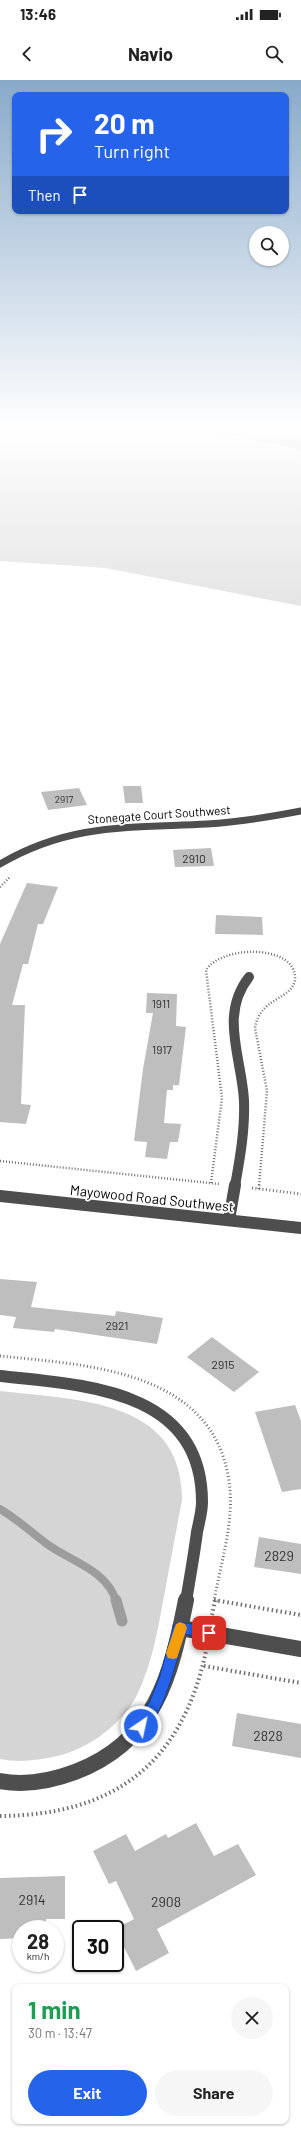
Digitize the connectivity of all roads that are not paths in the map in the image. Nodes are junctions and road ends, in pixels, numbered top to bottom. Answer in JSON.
{"nodes":[{"id":1,"x":301,"y":811,"type":"edge"},
{"id":2,"x":0,"y":864,"type":"edge"},
{"id":3,"x":249,"y":977,"type":"dead end"},
{"id":4,"x":0,"y":1196,"type":"edge"},
{"id":5,"x":229,"y":1220,"type":"junction"},
{"id":6,"x":301,"y":1228,"type":"edge"},
{"id":7,"x":0,"y":1376,"type":"edge"},
{"id":8,"x":180,"y":1628,"type":"junction"},
{"id":9,"x":301,"y":1649,"type":"edge"},
{"id":10,"x":0,"y":1781,"type":"edge"}],
"edges":[{"from":1,"to":2,"type":"street","name":"Stonegate Court Southwest"},
{"from":3,"to":5,"type":"street"},
{"from":4,"to":5,"type":"street","name":"Mayowood Road Southwest"},
{"from":5,"to":6,"type":"street","name":"Mayowood Road Southwest"},
{"from":7,"to":8,"type":"street"},
{"from":8,"to":9,"type":"street"},
{"from":8,"to":10,"type":"street"}]}
